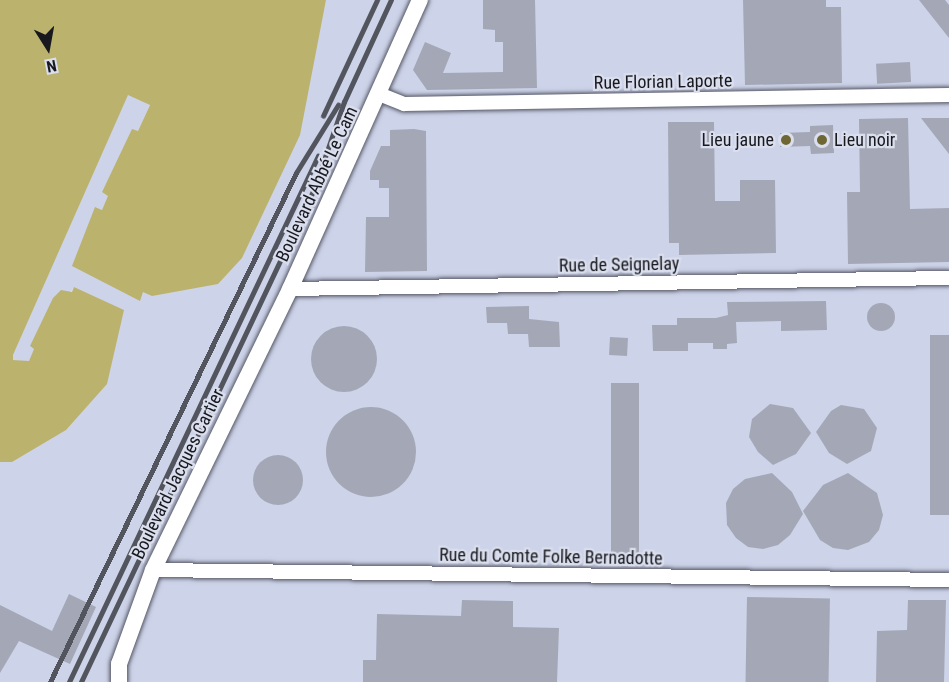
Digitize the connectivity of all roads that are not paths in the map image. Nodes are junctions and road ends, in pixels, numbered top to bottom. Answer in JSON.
{"nodes":[{"id":1,"x":420,"y":0,"type":"edge"},
{"id":2,"x":379,"y":94,"type":"junction"},
{"id":3,"x":949,"y":95,"type":"edge"},
{"id":4,"x":949,"y":278,"type":"edge"},
{"id":5,"x":290,"y":289,"type":"junction"},
{"id":6,"x":153,"y":570,"type":"junction"},
{"id":7,"x":949,"y":580,"type":"edge"},
{"id":8,"x":119,"y":682,"type":"edge"}],
"edges":[{"from":1,"to":2,"type":"street","name":"Boulevard Abbé Le Cam"},
{"from":2,"to":3,"type":"street","name":"Rue Florian Laporte"},
{"from":2,"to":5,"type":"street","name":"Boulevard Abbé Le Cam"},
{"from":4,"to":5,"type":"street","name":"Rue de Seignelay"},
{"from":5,"to":6,"type":"street","name":"Boulevard Jacques Cartier"},
{"from":6,"to":7,"type":"street","name":"Rue du Comte Folke Bernadotte"},
{"from":6,"to":8,"type":"street","name":"Boulevard Jacques Cartier"}]}
